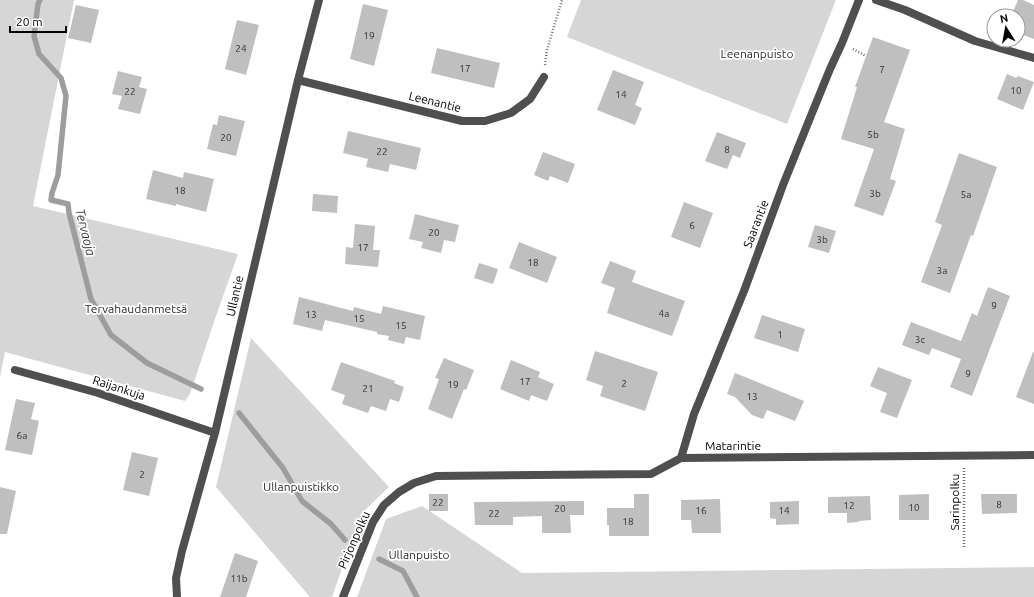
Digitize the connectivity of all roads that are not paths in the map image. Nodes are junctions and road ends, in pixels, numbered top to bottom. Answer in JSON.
{"nodes":[{"id":1,"x":319,"y":0,"type":"edge"},
{"id":2,"x":859,"y":0,"type":"edge"},
{"id":3,"x":876,"y":0,"type":"edge"},
{"id":4,"x":1034,"y":58,"type":"edge"},
{"id":5,"x":544,"y":77,"type":"road end"},
{"id":6,"x":298,"y":80,"type":"junction"},
{"id":7,"x":15,"y":370,"type":"dead end"},
{"id":8,"x":215,"y":433,"type":"junction"},
{"id":9,"x":1034,"y":455,"type":"edge"},
{"id":10,"x":681,"y":458,"type":"junction"},
{"id":11,"x":436,"y":476,"type":"joint"},
{"id":12,"x":176,"y":597,"type":"edge"},
{"id":13,"x":343,"y":597,"type":"edge"}],
"edges":[{"from":1,"to":6,"type":"street","name":"Ullantie"},
{"from":2,"to":10,"type":"street","name":"Saarantie"},
{"from":3,"to":4,"type":"street"},
{"from":5,"to":6,"type":"street","name":"Leenantie"},
{"from":6,"to":8,"type":"street","name":"Ullantie"},
{"from":7,"to":8,"type":"street","name":"Raijankuja"},
{"from":8,"to":12,"type":"street","name":"Ullantie"},
{"from":9,"to":10,"type":"street","name":"Matarintie"},
{"from":10,"to":11,"type":"street","name":"Matarintie"},
{"from":11,"to":13,"type":"street","name":"Pirjonpolku"}]}
